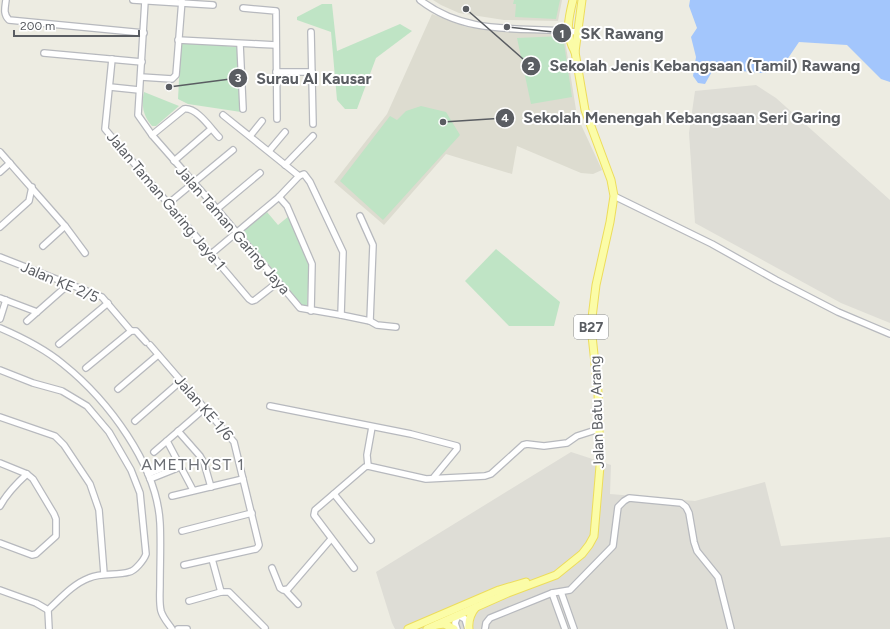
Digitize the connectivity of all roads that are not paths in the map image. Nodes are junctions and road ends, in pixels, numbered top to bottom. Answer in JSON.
{"nodes":[{"id":1,"x":6,"y":0,"type":"edge"},
{"id":2,"x":133,"y":0,"type":"edge"},
{"id":3,"x":420,"y":0,"type":"edge"},
{"id":4,"x":572,"y":0,"type":"edge"},
{"id":5,"x":582,"y":0,"type":"edge"},
{"id":6,"x":145,"y":1,"type":"edge"},
{"id":7,"x":182,"y":2,"type":"edge"},
{"id":8,"x":213,"y":5,"type":"dead end"},
{"id":9,"x":243,"y":8,"type":"dead end"},
{"id":10,"x":568,"y":31,"type":"junction"},
{"id":11,"x":144,"y":32,"type":"junction"},
{"id":12,"x":311,"y":32,"type":"dead end"},
{"id":13,"x":578,"y":32,"type":"junction"},
{"id":14,"x":178,"y":40,"type":"junction"},
{"id":15,"x":240,"y":44,"type":"junction"},
{"id":16,"x":276,"y":45,"type":"junction"},
{"id":17,"x":575,"y":52,"type":"junction"},
{"id":18,"x":44,"y":53,"type":"dead end"},
{"id":19,"x":112,"y":59,"type":"junction"},
{"id":20,"x":142,"y":62,"type":"junction"},
{"id":21,"x":276,"y":72,"type":"junction"},
{"id":22,"x":312,"y":72,"type":"junction"},
{"id":23,"x":141,"y":77,"type":"junction"},
{"id":24,"x":110,"y":87,"type":"junction"},
{"id":25,"x":139,"y":90,"type":"junction"},
{"id":26,"x":243,"y":109,"type":"dead end"},
{"id":27,"x":224,"y":115,"type":"dead end"},
{"id":28,"x":277,"y":119,"type":"dead end"},
{"id":29,"x":262,"y":121,"type":"dead end"},
{"id":30,"x":313,"y":124,"type":"dead end"},
{"id":31,"x":211,"y":129,"type":"junction"},
{"id":32,"x":285,"y":132,"type":"dead end"},
{"id":33,"x":152,"y":135,"type":"junction"},
{"id":34,"x":250,"y":136,"type":"junction"},
{"id":35,"x":313,"y":136,"type":"dead end"},
{"id":36,"x":219,"y":137,"type":"dead end"},
{"id":37,"x":233,"y":150,"type":"dead end"},
{"id":38,"x":269,"y":151,"type":"junction"},
{"id":39,"x":0,"y":152,"type":"edge"},
{"id":40,"x":174,"y":161,"type":"junction"},
{"id":41,"x":10,"y":163,"type":"junction"},
{"id":42,"x":285,"y":165,"type":"junction"},
{"id":43,"x":0,"y":172,"type":"edge"},
{"id":44,"x":260,"y":174,"type":"dead end"},
{"id":45,"x":299,"y":176,"type":"junction"},
{"id":46,"x":194,"y":183,"type":"junction"},
{"id":47,"x":32,"y":186,"type":"junction"},
{"id":48,"x":279,"y":196,"type":"junction"},
{"id":49,"x":614,"y":196,"type":"junction"},
{"id":50,"x":168,"y":203,"type":"junction"},
{"id":51,"x":217,"y":209,"type":"junction"},
{"id":52,"x":360,"y":216,"type":"dead end"},
{"id":53,"x":64,"y":226,"type":"junction"},
{"id":54,"x":0,"y":227,"type":"edge"},
{"id":55,"x":237,"y":232,"type":"junction"},
{"id":56,"x":43,"y":246,"type":"dead end"},
{"id":57,"x":85,"y":253,"type":"dead end"},
{"id":58,"x":211,"y":254,"type":"junction"},
{"id":59,"x":0,"y":257,"type":"edge"},
{"id":60,"x":278,"y":282,"type":"junction"},
{"id":61,"x":69,"y":284,"type":"junction"},
{"id":62,"x":3,"y":299,"type":"edge"},
{"id":63,"x":108,"y":303,"type":"junction"},
{"id":64,"x":1,"y":310,"type":"edge"},
{"id":65,"x":311,"y":311,"type":"junction"},
{"id":66,"x":37,"y":312,"type":"junction"},
{"id":67,"x":341,"y":315,"type":"junction"},
{"id":68,"x":0,"y":320,"type":"edge"},
{"id":69,"x":370,"y":321,"type":"junction"},
{"id":70,"x":27,"y":322,"type":"dead end"},
{"id":71,"x":396,"y":327,"type":"dead end"},
{"id":72,"x":0,"y":328,"type":"edge"},
{"id":73,"x":131,"y":330,"type":"junction"},
{"id":74,"x":890,"y":334,"type":"edge"},
{"id":75,"x":59,"y":344,"type":"dead end"},
{"id":76,"x":158,"y":355,"type":"junction"},
{"id":77,"x":86,"y":368,"type":"dead end"},
{"id":78,"x":2,"y":370,"type":"edge"},
{"id":79,"x":181,"y":381,"type":"junction"},
{"id":80,"x":118,"y":389,"type":"dead end"},
{"id":81,"x":270,"y":406,"type":"dead end"},
{"id":82,"x":205,"y":408,"type":"junction"},
{"id":83,"x":0,"y":417,"type":"edge"},
{"id":84,"x":135,"y":421,"type":"dead end"},
{"id":85,"x":372,"y":427,"type":"junction"},
{"id":86,"x":599,"y":429,"type":"junction"},
{"id":87,"x":178,"y":431,"type":"junction"},
{"id":88,"x":167,"y":441,"type":"junction"},
{"id":89,"x":154,"y":452,"type":"dead end"},
{"id":90,"x":0,"y":463,"type":"edge"},
{"id":91,"x":179,"y":464,"type":"junction"},
{"id":92,"x":368,"y":466,"type":"junction"},
{"id":93,"x":27,"y":474,"type":"junction"},
{"id":94,"x":149,"y":477,"type":"junction"},
{"id":95,"x":434,"y":477,"type":"junction"},
{"id":96,"x":243,"y":479,"type":"junction"},
{"id":97,"x":210,"y":487,"type":"junction"},
{"id":98,"x":193,"y":490,"type":"junction"},
{"id":99,"x":334,"y":494,"type":"junction"},
{"id":100,"x":172,"y":496,"type":"dead end"},
{"id":101,"x":0,"y":506,"type":"edge"},
{"id":102,"x":252,"y":513,"type":"junction"},
{"id":103,"x":182,"y":531,"type":"dead end"},
{"id":104,"x":331,"y":539,"type":"junction"},
{"id":105,"x":371,"y":540,"type":"dead end"},
{"id":106,"x":0,"y":544,"type":"edge"},
{"id":107,"x":212,"y":559,"type":"junction"},
{"id":108,"x":184,"y":565,"type":"dead end"},
{"id":109,"x":272,"y":568,"type":"dead end"},
{"id":110,"x":354,"y":568,"type":"dead end"},
{"id":111,"x":104,"y":574,"type":"junction"},
{"id":112,"x":538,"y":581,"type":"junction"},
{"id":113,"x":0,"y":590,"type":"edge"},
{"id":114,"x":285,"y":590,"type":"junction"},
{"id":115,"x":222,"y":592,"type":"junction"},
{"id":116,"x":561,"y":592,"type":"junction"},
{"id":117,"x":552,"y":593,"type":"junction"},
{"id":118,"x":189,"y":601,"type":"dead end"},
{"id":119,"x":298,"y":604,"type":"dead end"},
{"id":120,"x":464,"y":604,"type":"junction"},
{"id":121,"x":476,"y":607,"type":"junction"},
{"id":122,"x":48,"y":610,"type":"junction"},
{"id":123,"x":446,"y":612,"type":"junction"},
{"id":124,"x":458,"y":615,"type":"junction"},
{"id":125,"x":436,"y":625,"type":"junction"},
{"id":126,"x":265,"y":628,"type":"dead end"},
{"id":127,"x":48,"y":629,"type":"edge"},
{"id":128,"x":172,"y":629,"type":"edge"},
{"id":129,"x":178,"y":629,"type":"edge"},
{"id":130,"x":187,"y":629,"type":"edge"},
{"id":131,"x":408,"y":629,"type":"edge"},
{"id":132,"x":427,"y":629,"type":"edge"},
{"id":133,"x":454,"y":629,"type":"edge"},
{"id":134,"x":457,"y":629,"type":"edge"},
{"id":135,"x":468,"y":629,"type":"edge"},
{"id":136,"x":484,"y":629,"type":"edge"},
{"id":137,"x":565,"y":629,"type":"edge"},
{"id":138,"x":574,"y":629,"type":"edge"},
{"id":139,"x":731,"y":629,"type":"edge"}],
"edges":[{"from":1,"to":11,"type":"street"},
{"from":2,"to":6,"type":"street"},
{"from":3,"to":10,"type":"street"},
{"from":4,"to":10,"type":"main road","name":"Jalan Batu Arang","number":"B27"},
{"from":5,"to":13,"type":"main road","name":"Jalan Batu Arang","number":"B27"},
{"from":6,"to":7,"type":"street"},
{"from":6,"to":11,"type":"street","name":"Jalan Taman Garing Jaya"},
{"from":7,"to":8,"type":"street"},
{"from":7,"to":14,"type":"street"},
{"from":9,"to":16,"type":"street"},
{"from":10,"to":13,"type":"street"},
{"from":10,"to":17,"type":"main road","name":"Jalan Batu Arang","number":"B27"},
{"from":11,"to":20,"type":"street","name":"Jalan Taman Garing Jaya"},
{"from":12,"to":22,"type":"street"},
{"from":13,"to":17,"type":"main road","name":"Jalan Batu Arang","number":"B27"},
{"from":14,"to":15,"type":"street"},
{"from":14,"to":23,"type":"street"},
{"from":15,"to":16,"type":"street"},
{"from":15,"to":26,"type":"street"},
{"from":16,"to":21,"type":"street"},
{"from":17,"to":49,"type":"main road","name":"Jalan Batu Arang","number":"B27"},
{"from":18,"to":19,"type":"street"},
{"from":19,"to":20,"type":"street"},
{"from":19,"to":24,"type":"street","name":"Jalan Taman Garing Jaya 1"},
{"from":20,"to":23,"type":"street","name":"Jalan Taman Garing Jaya"},
{"from":21,"to":22,"type":"street"},
{"from":21,"to":28,"type":"street"},
{"from":22,"to":30,"type":"street"},
{"from":23,"to":25,"type":"street","name":"Jalan Taman Garing Jaya"},
{"from":24,"to":25,"type":"street"},
{"from":24,"to":50,"type":"street","name":"Jalan Taman Garing Jaya 1"},
{"from":25,"to":33,"type":"street","name":"Jalan Taman Garing Jaya"},
{"from":27,"to":34,"type":"street"},
{"from":29,"to":34,"type":"street"},
{"from":31,"to":33,"type":"street"},
{"from":31,"to":36,"type":"street"},
{"from":31,"to":40,"type":"street"},
{"from":32,"to":38,"type":"street"},
{"from":33,"to":40,"type":"street","name":"Jalan Taman Garing Jaya"},
{"from":34,"to":38,"type":"street"},
{"from":35,"to":42,"type":"street"},
{"from":37,"to":46,"type":"street"},
{"from":38,"to":42,"type":"street"},
{"from":39,"to":41,"type":"street"},
{"from":40,"to":46,"type":"street","name":"Jalan Taman Garing Jaya"},
{"from":41,"to":43,"type":"street"},
{"from":41,"to":47,"type":"street"},
{"from":42,"to":45,"type":"street"},
{"from":44,"to":51,"type":"street"},
{"from":45,"to":48,"type":"street"},
{"from":45,"to":67,"type":"street"},
{"from":46,"to":50,"type":"street"},
{"from":46,"to":51,"type":"street","name":"Jalan Taman Garing Jaya"},
{"from":47,"to":53,"type":"street"},
{"from":47,"to":54,"type":"street"},
{"from":48,"to":55,"type":"street"},
{"from":48,"to":65,"type":"street"},
{"from":49,"to":74,"type":"street"},
{"from":49,"to":86,"type":"main road","name":"Jalan Batu Arang","number":"B27"},
{"from":50,"to":58,"type":"street","name":"Jalan Taman Garing Jaya 1"},
{"from":51,"to":55,"type":"street","name":"Jalan Taman Garing Jaya"},
{"from":52,"to":69,"type":"street"},
{"from":53,"to":56,"type":"street"},
{"from":53,"to":57,"type":"street"},
{"from":55,"to":58,"type":"street"},
{"from":55,"to":60,"type":"street","name":"Jalan Taman Garing Jaya"},
{"from":58,"to":60,"type":"street","name":"Jalan Taman Garing Jaya 1"},
{"from":59,"to":61,"type":"street","name":"Jalan KE 2/5"},
{"from":60,"to":65,"type":"street","name":"Jalan Taman Garing Jaya"},
{"from":61,"to":63,"type":"street","name":"Jalan KE 2/5"},
{"from":61,"to":66,"type":"street"},
{"from":62,"to":64,"type":"street"},
{"from":62,"to":66,"type":"street"},
{"from":63,"to":73,"type":"street","name":"Jalan KE 2/5"},
{"from":63,"to":75,"type":"street"},
{"from":64,"to":68,"type":"street"},
{"from":65,"to":67,"type":"street","name":"Jalan Taman Garing Jaya"},
{"from":66,"to":70,"type":"street"},
{"from":67,"to":69,"type":"street","name":"Jalan Taman Garing Jaya"},
{"from":69,"to":71,"type":"street","name":"Jalan Taman Garing Jaya"},
{"from":72,"to":94,"type":"street"},
{"from":73,"to":76,"type":"street","name":"Jalan KE 1/6"},
{"from":73,"to":77,"type":"street"},
{"from":76,"to":79,"type":"street","name":"Jalan KE 1/6"},
{"from":76,"to":80,"type":"street"},
{"from":78,"to":111,"type":"street"},
{"from":79,"to":82,"type":"street","name":"Jalan KE 1/6"},
{"from":79,"to":84,"type":"street"},
{"from":81,"to":85,"type":"street"},
{"from":82,"to":87,"type":"street"},
{"from":82,"to":96,"type":"street","name":"Jalan KE 1/6"},
{"from":83,"to":111,"type":"street"},
{"from":85,"to":92,"type":"street"},
{"from":85,"to":95,"type":"street"},
{"from":86,"to":95,"type":"street"},
{"from":86,"to":112,"type":"main road","name":"Jalan Batu Arang","number":"B27"},
{"from":87,"to":88,"type":"street"},
{"from":87,"to":97,"type":"street"},
{"from":88,"to":89,"type":"street"},
{"from":88,"to":91,"type":"street"},
{"from":90,"to":93,"type":"street"},
{"from":91,"to":94,"type":"street"},
{"from":91,"to":98,"type":"street"},
{"from":92,"to":95,"type":"street"},
{"from":92,"to":99,"type":"street"},
{"from":93,"to":101,"type":"street"},
{"from":93,"to":106,"type":"street"},
{"from":94,"to":128,"type":"street"},
{"from":96,"to":97,"type":"street"},
{"from":96,"to":102,"type":"street","name":"Jalan KE 1/6"},
{"from":97,"to":98,"type":"street"},
{"from":98,"to":100,"type":"street"},
{"from":99,"to":104,"type":"street"},
{"from":99,"to":105,"type":"street"},
{"from":102,"to":103,"type":"street"},
{"from":102,"to":107,"type":"street","name":"Jalan KE 1/6"},
{"from":104,"to":110,"type":"street"},
{"from":104,"to":114,"type":"street"},
{"from":107,"to":108,"type":"street"},
{"from":107,"to":115,"type":"street"},
{"from":109,"to":114,"type":"street"},
{"from":111,"to":122,"type":"street"},
{"from":112,"to":120,"type":"main road"},
{"from":112,"to":121,"type":"main road","name":"Jalan Batu Arang","number":"B27"},
{"from":113,"to":122,"type":"street"},
{"from":114,"to":119,"type":"street"},
{"from":115,"to":118,"type":"street"},
{"from":115,"to":126,"type":"street"},
{"from":116,"to":117,"type":"street"},
{"from":116,"to":138,"type":"street"},
{"from":116,"to":139,"type":"street"},
{"from":117,"to":136,"type":"street"},
{"from":117,"to":137,"type":"street"},
{"from":120,"to":123,"type":"main road"},
{"from":120,"to":124,"type":"main road"},
{"from":121,"to":124,"type":"main road","name":"Jalan Batu Arang","number":"B27"},
{"from":121,"to":135,"type":"main road"},
{"from":122,"to":127,"type":"street"},
{"from":123,"to":124,"type":"main road"},
{"from":123,"to":131,"type":"main road"},
{"from":124,"to":125,"type":"main road","name":"Jalan Batu Arang","number":"B27"},
{"from":124,"to":134,"type":"street"},
{"from":124,"to":135,"type":"street"},
{"from":125,"to":132,"type":"main road","name":"Jalan Batu Arang","number":"B27"},
{"from":125,"to":133,"type":"main road"},
{"from":129,"to":130,"type":"street"}]}
